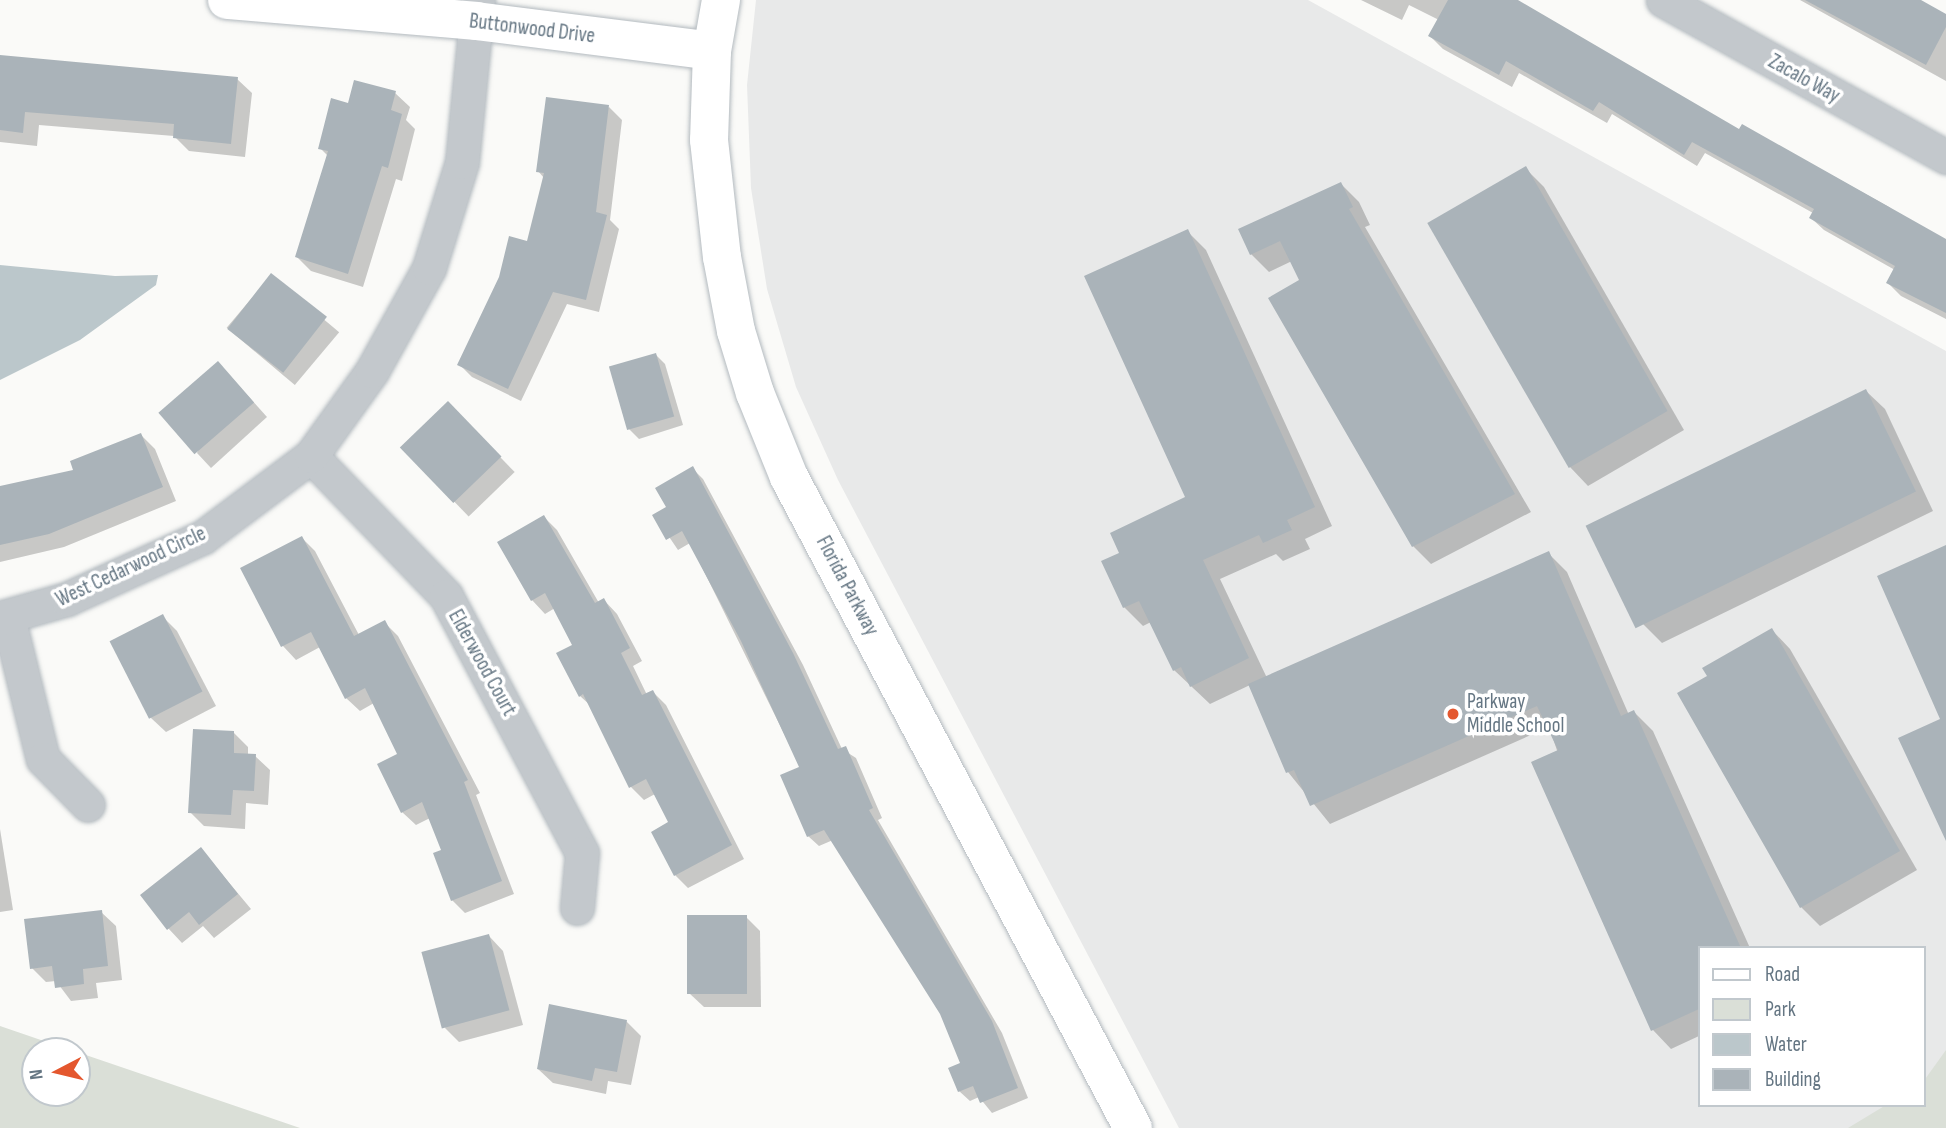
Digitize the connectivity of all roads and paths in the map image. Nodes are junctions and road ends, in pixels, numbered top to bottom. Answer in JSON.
{"nodes":[{"id":1,"x":227,"y":0,"type":"edge"},
{"id":2,"x":722,"y":0,"type":"edge"},
{"id":3,"x":1663,"y":0,"type":"edge"},
{"id":4,"x":477,"y":11,"type":"edge"},
{"id":5,"x":712,"y":51,"type":"junction"},
{"id":6,"x":1946,"y":157,"type":"edge"},
{"id":7,"x":312,"y":456,"type":"junction"},
{"id":8,"x":4,"y":617,"type":"edge"},
{"id":9,"x":88,"y":805,"type":"dead end"},
{"id":10,"x":577,"y":908,"type":"dead end"},
{"id":11,"x":1133,"y":1128,"type":"edge"}],
"edges":[{"from":1,"to":4,"type":"street","name":"Buttonwood Drive"},
{"from":2,"to":5,"type":"street","name":"Florida Parkway"},
{"from":3,"to":6,"type":"street","name":"Zacalo Way"},
{"from":4,"to":5,"type":"street","name":"Buttonwood Drive"},
{"from":4,"to":7,"type":"street","name":"West Cedarwood Circle"},
{"from":5,"to":11,"type":"street","name":"Florida Parkway"},
{"from":7,"to":8,"type":"street","name":"West Cedarwood Circle"},
{"from":7,"to":10,"type":"street","name":"Elderwood Court"},
{"from":8,"to":9,"type":"street"}]}
